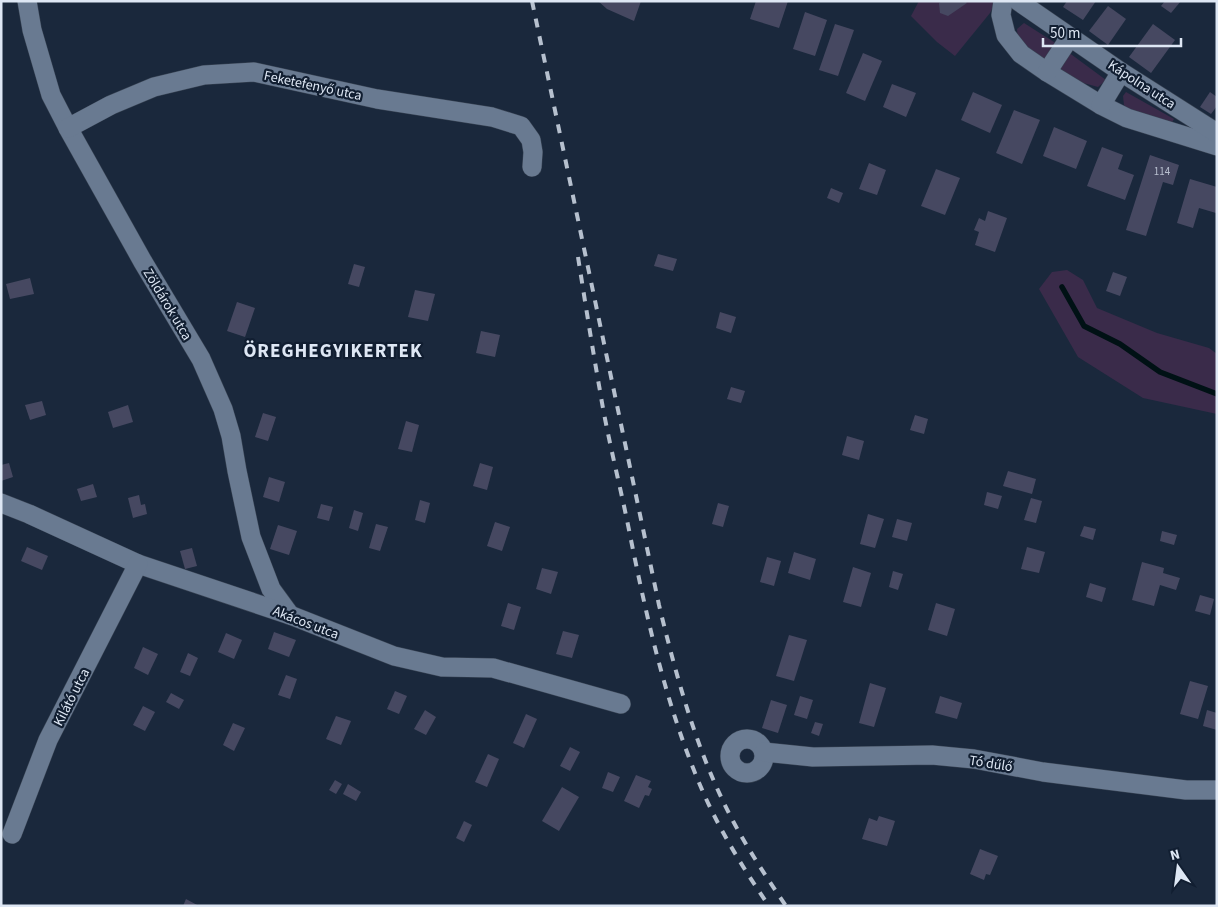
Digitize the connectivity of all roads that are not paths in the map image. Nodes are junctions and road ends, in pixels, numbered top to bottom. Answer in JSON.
{"nodes":[{"id":1,"x":27,"y":1,"type":"edge"},
{"id":2,"x":1003,"y":1,"type":"edge"},
{"id":3,"x":1018,"y":1,"type":"edge"},
{"id":4,"x":1070,"y":37,"type":"junction"},
{"id":5,"x":1047,"y":72,"type":"junction"},
{"id":6,"x":1121,"y":72,"type":"junction"},
{"id":7,"x":1101,"y":105,"type":"junction"},
{"id":8,"x":68,"y":128,"type":"junction"},
{"id":9,"x":1217,"y":132,"type":"edge"},
{"id":10,"x":1217,"y":146,"type":"edge"},
{"id":11,"x":532,"y":166,"type":"dead end"},
{"id":12,"x":1,"y":503,"type":"edge"},
{"id":13,"x":138,"y":564,"type":"junction"},
{"id":14,"x":290,"y":615,"type":"junction"},
{"id":15,"x":621,"y":704,"type":"dead end"},
{"id":16,"x":764,"y":752,"type":"dead end"},
{"id":17,"x":1217,"y":790,"type":"edge"},
{"id":18,"x":12,"y":834,"type":"dead end"}],
"edges":[{"from":1,"to":8,"type":"street","name":"Zöldárok utca"},
{"from":2,"to":5,"type":"street"},
{"from":3,"to":4,"type":"street","name":"Kápolna utca"},
{"from":4,"to":5,"type":"street"},
{"from":4,"to":6,"type":"street","name":"Kápolna utca"},
{"from":5,"to":7,"type":"street"},
{"from":6,"to":7,"type":"street"},
{"from":6,"to":9,"type":"street","name":"Kápolna utca"},
{"from":7,"to":10,"type":"street"},
{"from":8,"to":11,"type":"street","name":"Feketefenyő utca"},
{"from":8,"to":14,"type":"street","name":"Zöldárok utca"},
{"from":12,"to":13,"type":"street","name":"Akácos utca"},
{"from":13,"to":14,"type":"street","name":"Akácos utca"},
{"from":13,"to":18,"type":"street","name":"Kilátó utca"},
{"from":14,"to":15,"type":"street","name":"Akácos utca"},
{"from":16,"to":17,"type":"street","name":"Tó dűlő"}]}
